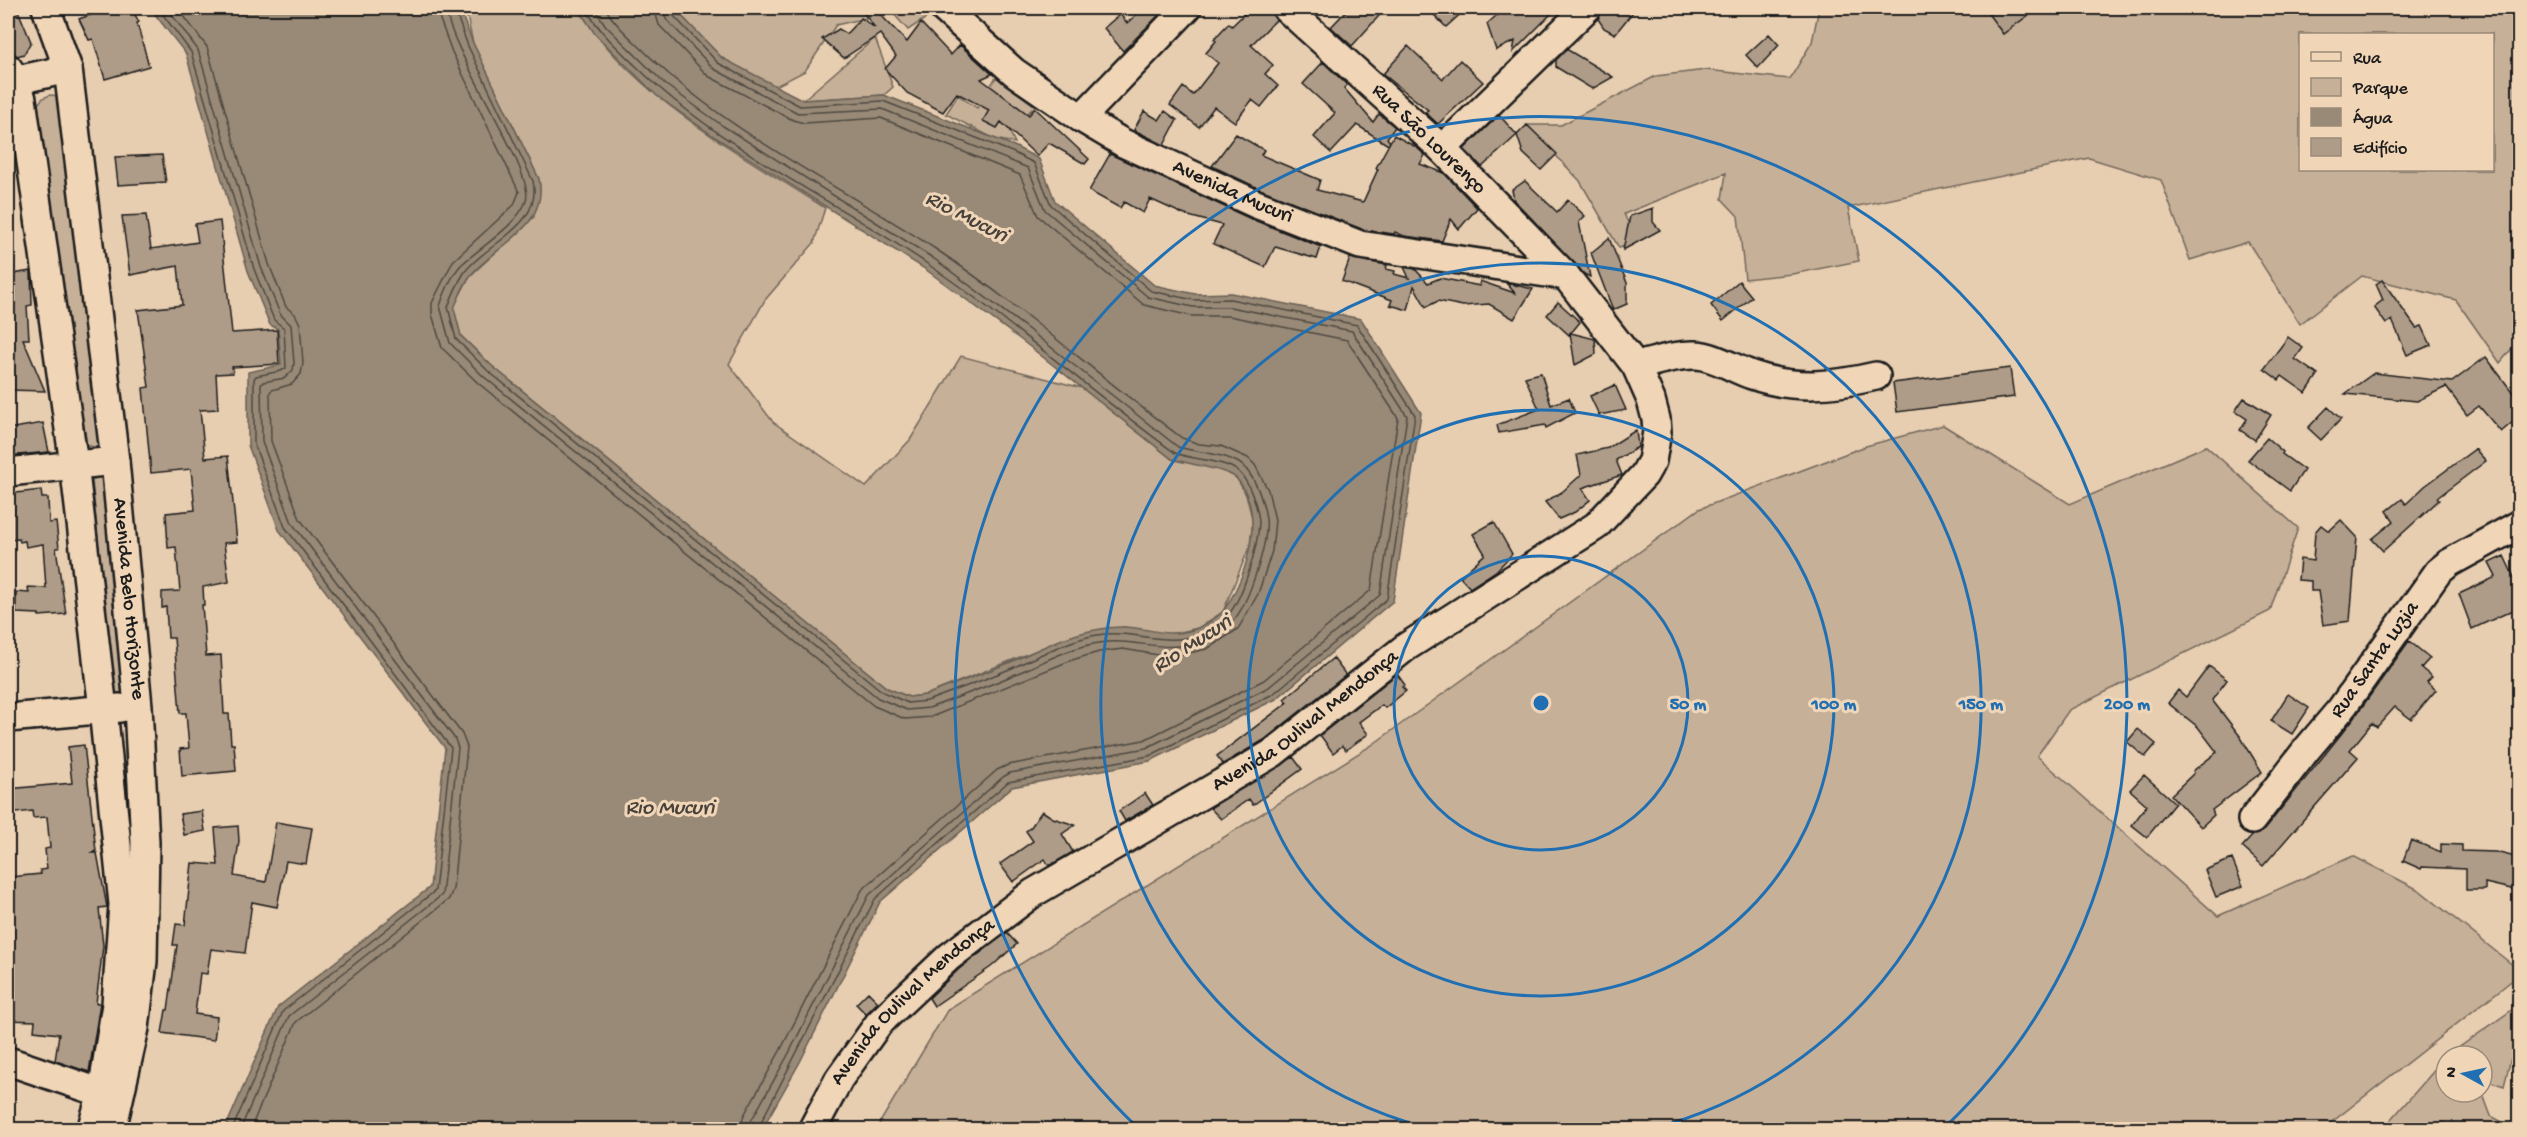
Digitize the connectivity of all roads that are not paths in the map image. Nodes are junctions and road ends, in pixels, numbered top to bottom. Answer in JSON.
{"nodes":[{"id":1,"x":46,"y":8,"type":"edge"},
{"id":2,"x":943,"y":8,"type":"edge"},
{"id":3,"x":1187,"y":8,"type":"edge"},
{"id":4,"x":1286,"y":8,"type":"edge"},
{"id":5,"x":1587,"y":8,"type":"edge"},
{"id":6,"x":68,"y":69,"type":"junction"},
{"id":7,"x":11,"y":77,"type":"edge"},
{"id":8,"x":1081,"y":118,"type":"junction"},
{"id":9,"x":1442,"y":149,"type":"junction"},
{"id":10,"x":1566,"y":276,"type":"junction"},
{"id":11,"x":1636,"y":366,"type":"junction"},
{"id":12,"x":1876,"y":376,"type":"dead end"},
{"id":13,"x":115,"y":461,"type":"junction"},
{"id":14,"x":74,"y":464,"type":"junction"},
{"id":15,"x":8,"y":472,"type":"edge"},
{"id":16,"x":2520,"y":524,"type":"edge"},
{"id":17,"x":138,"y":706,"type":"junction"},
{"id":18,"x":103,"y":709,"type":"junction"},
{"id":19,"x":8,"y":718,"type":"edge"},
{"id":20,"x":2252,"y":820,"type":"dead end"},
{"id":21,"x":8,"y":1061,"type":"edge"},
{"id":22,"x":102,"y":1093,"type":"junction"},
{"id":23,"x":91,"y":1130,"type":"edge"},
{"id":24,"x":112,"y":1130,"type":"edge"},
{"id":25,"x":812,"y":1130,"type":"edge"}],
"edges":[{"from":1,"to":6,"type":"street","name":"Avenida Belo Horizonte"},
{"from":2,"to":8,"type":"street","name":"Avenida Mucuri"},
{"from":3,"to":8,"type":"street"},
{"from":4,"to":9,"type":"street","name":"Rua São Lourenço"},
{"from":5,"to":9,"type":"street"},
{"from":6,"to":7,"type":"street"},
{"from":6,"to":13,"type":"street","name":"Avenida Belo Horizonte"},
{"from":7,"to":14,"type":"street","name":"Avenida Belo Horizonte"},
{"from":8,"to":10,"type":"street","name":"Avenida Mucuri"},
{"from":9,"to":10,"type":"street","name":"Rua São Lourenço"},
{"from":10,"to":11,"type":"street","name":"Avenida Oulival Mendonça"},
{"from":11,"to":12,"type":"street"},
{"from":11,"to":25,"type":"street","name":"Avenida Oulival Mendonça"},
{"from":13,"to":14,"type":"street"},
{"from":13,"to":17,"type":"street","name":"Avenida Belo Horizonte"},
{"from":14,"to":15,"type":"street"},
{"from":14,"to":18,"type":"street","name":"Avenida Belo Horizonte"},
{"from":16,"to":20,"type":"street","name":"Rua Santa Luzia"},
{"from":17,"to":18,"type":"street"},
{"from":17,"to":24,"type":"street","name":"Avenida Belo Horizonte"},
{"from":18,"to":19,"type":"street"},
{"from":18,"to":22,"type":"street","name":"Avenida Belo Horizonte"},
{"from":21,"to":22,"type":"street"},
{"from":22,"to":23,"type":"street","name":"Avenida Belo Horizonte"}]}
